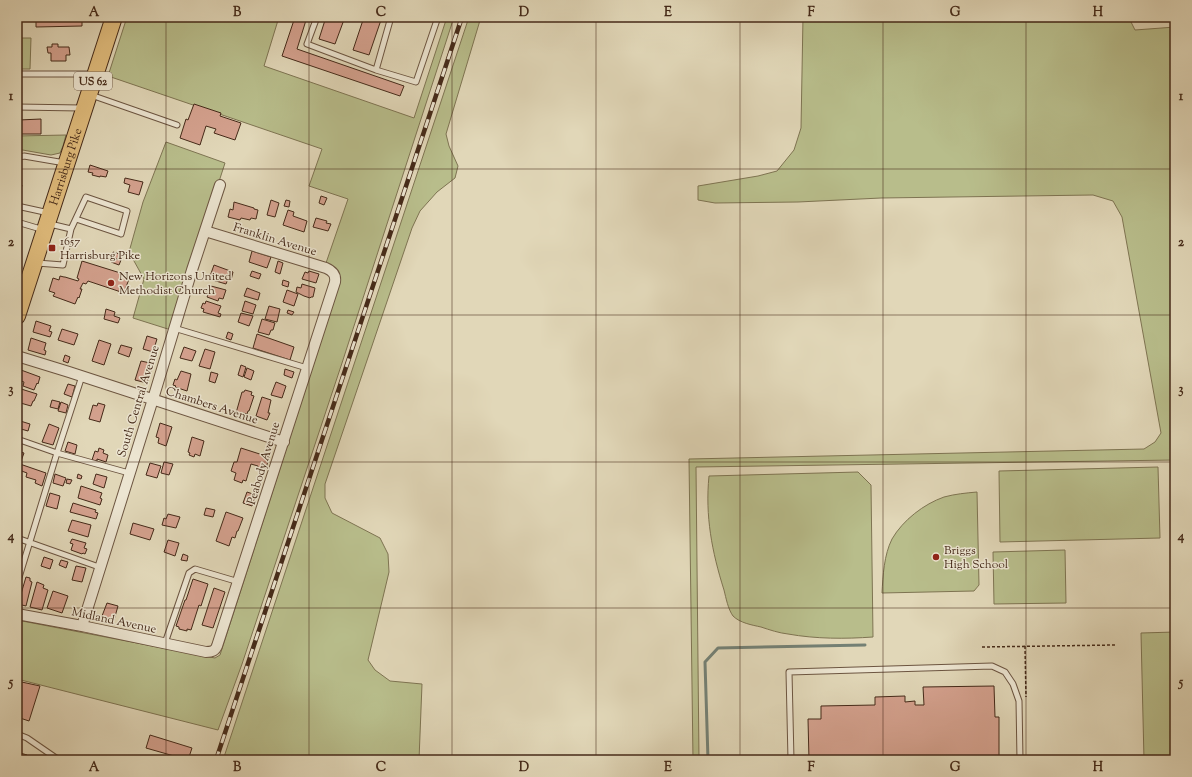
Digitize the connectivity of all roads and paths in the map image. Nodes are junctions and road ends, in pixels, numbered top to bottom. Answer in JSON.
{"nodes":[{"id":1,"x":114,"y":17,"type":"edge"},
{"id":2,"x":317,"y":17,"type":"edge"},
{"id":3,"x":391,"y":17,"type":"edge"},
{"id":4,"x":438,"y":17,"type":"edge"},
{"id":5,"x":376,"y":70,"type":"junction"},
{"id":6,"x":17,"y":74,"type":"edge"},
{"id":7,"x":95,"y":74,"type":"junction"},
{"id":8,"x":86,"y":101,"type":"junction"},
{"id":9,"x":17,"y":107,"type":"edge"},
{"id":10,"x":178,"y":125,"type":"dead end"},
{"id":11,"x":17,"y":158,"type":"edge"},
{"id":12,"x":66,"y":163,"type":"junction"},
{"id":13,"x":220,"y":185,"type":"dead end"},
{"id":14,"x":17,"y":206,"type":"edge"},
{"id":15,"x":76,"y":219,"type":"junction"},
{"id":16,"x":17,"y":222,"type":"edge"},
{"id":17,"x":47,"y":222,"type":"junction"},
{"id":18,"x":71,"y":229,"type":"junction"},
{"id":19,"x":205,"y":231,"type":"junction"},
{"id":20,"x":34,"y":262,"type":"junction"},
{"id":21,"x":334,"y":274,"type":"joint"},
{"id":22,"x":17,"y":316,"type":"edge"},
{"id":23,"x":174,"y":328,"type":"junction"},
{"id":24,"x":17,"y":356,"type":"edge"},
{"id":25,"x":307,"y":368,"type":"junction"},
{"id":26,"x":82,"y":376,"type":"junction"},
{"id":27,"x":153,"y":399,"type":"junction"},
{"id":28,"x":17,"y":439,"type":"edge"},
{"id":29,"x":284,"y":442,"type":"junction"},
{"id":30,"x":57,"y":453,"type":"junction"},
{"id":31,"x":129,"y":473,"type":"junction"},
{"id":32,"x":17,"y":538,"type":"edge"},
{"id":33,"x":30,"y":542,"type":"junction"},
{"id":34,"x":99,"y":567,"type":"junction"},
{"id":35,"x":239,"y":582,"type":"junction"},
{"id":36,"x":17,"y":584,"type":"edge"},
{"id":37,"x":17,"y":614,"type":"edge"},
{"id":38,"x":82,"y":626,"type":"junction"},
{"id":39,"x":165,"y":643,"type":"junction"},
{"id":40,"x":1115,"y":645,"type":"dead end"},
{"id":41,"x":982,"y":647,"type":"dead end"},
{"id":42,"x":206,"y":652,"type":"joint"},
{"id":43,"x":17,"y":734,"type":"edge"},
{"id":44,"x":56,"y":760,"type":"edge"},
{"id":45,"x":791,"y":760,"type":"edge"},
{"id":46,"x":1020,"y":760,"type":"edge"}],
"edges":[{"from":1,"to":7,"type":"main road","name":"Harrisburg Pike","number":"US 62"},
{"from":2,"to":5,"type":"lane"},
{"from":3,"to":5,"type":"lane"},
{"from":4,"to":5,"type":"lane"},
{"from":6,"to":7,"type":"lane"},
{"from":7,"to":8,"type":"main road","name":"Harrisburg Pike","number":"US 62"},
{"from":8,"to":9,"type":"lane"},
{"from":8,"to":10,"type":"lane"},
{"from":8,"to":12,"type":"main road","name":"Harrisburg Pike","number":"US 62"},
{"from":11,"to":12,"type":"lane"},
{"from":12,"to":17,"type":"main road","name":"Harrisburg Pike","number":"US 62"},
{"from":13,"to":19,"type":"street","name":"South Central Avenue"},
{"from":14,"to":17,"type":"lane"},
{"from":15,"to":15,"type":"lane"},
{"from":15,"to":18,"type":"lane"},
{"from":16,"to":17,"type":"lane"},
{"from":17,"to":18,"type":"lane"},
{"from":17,"to":20,"type":"main road","name":"Harrisburg Pike","number":"US 62"},
{"from":18,"to":20,"type":"lane"},
{"from":19,"to":21,"type":"street","name":"Franklin Avenue"},
{"from":19,"to":23,"type":"street","name":"South Central Avenue"},
{"from":20,"to":22,"type":"main road","name":"Harrisburg Pike","number":"US 62"},
{"from":21,"to":25,"type":"street","name":"Peabody Avenue"},
{"from":23,"to":25,"type":"lane"},
{"from":23,"to":27,"type":"street","name":"South Central Avenue"},
{"from":24,"to":26,"type":"street","name":"Chambers Avenue"},
{"from":25,"to":29,"type":"street","name":"Peabody Avenue"},
{"from":26,"to":27,"type":"street","name":"Chambers Avenue"},
{"from":26,"to":30,"type":"lane"},
{"from":27,"to":29,"type":"street","name":"Chambers Avenue"},
{"from":27,"to":31,"type":"street","name":"South Central Avenue"},
{"from":28,"to":30,"type":"lane"},
{"from":29,"to":35,"type":"street","name":"Peabody Avenue"},
{"from":30,"to":31,"type":"lane"},
{"from":30,"to":33,"type":"lane"},
{"from":31,"to":34,"type":"street","name":"South Central Avenue"},
{"from":32,"to":33,"type":"lane"},
{"from":33,"to":34,"type":"lane"},
{"from":33,"to":36,"type":"lane"},
{"from":34,"to":38,"type":"street","name":"South Central Avenue"},
{"from":35,"to":39,"type":"lane"},
{"from":35,"to":42,"type":"street","name":"Peabody Avenue"},
{"from":37,"to":38,"type":"street","name":"Midland Avenue"},
{"from":38,"to":39,"type":"street","name":"Midland Avenue"},
{"from":39,"to":42,"type":"street","name":"Midland Avenue"},
{"from":40,"to":41,"type":"path"},
{"from":43,"to":44,"type":"lane"},
{"from":45,"to":46,"type":"lane"}]}
